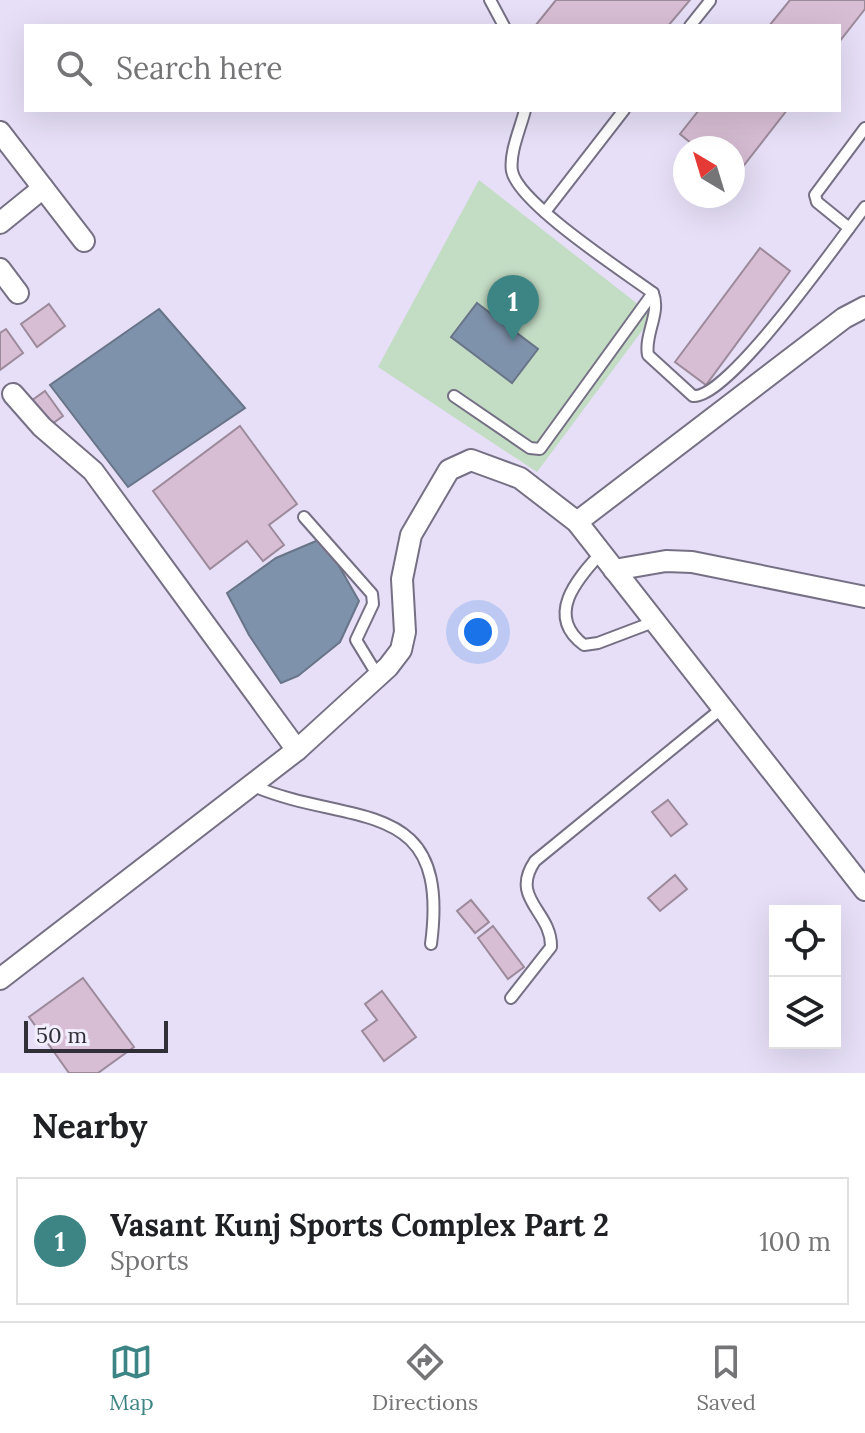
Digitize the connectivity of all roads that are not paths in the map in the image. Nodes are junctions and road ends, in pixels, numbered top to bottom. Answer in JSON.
{"nodes":[{"id":1,"x":490,"y":0,"type":"edge"},
{"id":2,"x":710,"y":1,"type":"edge"},
{"id":3,"x":503,"y":24,"type":"edge"},
{"id":4,"x":692,"y":24,"type":"edge"},
{"id":5,"x":525,"y":112,"type":"edge"},
{"id":6,"x":622,"y":112,"type":"edge"},
{"id":7,"x":865,"y":128,"type":"edge"},
{"id":8,"x":0,"y":132,"type":"edge"},
{"id":9,"x":43,"y":188,"type":"junction"},
{"id":10,"x":865,"y":207,"type":"edge"},
{"id":11,"x":545,"y":212,"type":"junction"},
{"id":12,"x":0,"y":223,"type":"edge"},
{"id":13,"x":849,"y":228,"type":"junction"},
{"id":14,"x":84,"y":241,"type":"dead end"},
{"id":15,"x":0,"y":269,"type":"edge"},
{"id":16,"x":18,"y":293,"type":"dead end"},
{"id":17,"x":653,"y":293,"type":"junction"},
{"id":18,"x":865,"y":307,"type":"edge"},
{"id":19,"x":13,"y":394,"type":"dead end"},
{"id":20,"x":454,"y":396,"type":"dead end"},
{"id":21,"x":304,"y":517,"type":"dead end"},
{"id":22,"x":577,"y":522,"type":"junction"},
{"id":23,"x":601,"y":553,"type":"junction"},
{"id":24,"x":614,"y":570,"type":"junction"},
{"id":25,"x":865,"y":597,"type":"edge"},
{"id":26,"x":656,"y":621,"type":"junction"},
{"id":27,"x":378,"y":676,"type":"junction"},
{"id":28,"x":721,"y":709,"type":"junction"},
{"id":29,"x":297,"y":750,"type":"junction"},
{"id":30,"x":251,"y":785,"type":"junction"},
{"id":31,"x":865,"y":890,"type":"edge"},
{"id":32,"x":431,"y":944,"type":"dead end"},
{"id":33,"x":0,"y":979,"type":"edge"},
{"id":34,"x":511,"y":998,"type":"dead end"}],
"edges":[{"from":1,"to":3,"type":"lane"},
{"from":2,"to":4,"type":"lane"},
{"from":5,"to":11,"type":"lane"},
{"from":6,"to":11,"type":"lane"},
{"from":7,"to":13,"type":"lane"},
{"from":8,"to":9,"type":"street"},
{"from":9,"to":12,"type":"street"},
{"from":9,"to":14,"type":"street"},
{"from":10,"to":13,"type":"lane"},
{"from":11,"to":17,"type":"lane"},
{"from":13,"to":17,"type":"lane"},
{"from":15,"to":16,"type":"street"},
{"from":17,"to":20,"type":"lane"},
{"from":18,"to":22,"type":"street"},
{"from":19,"to":29,"type":"street"},
{"from":21,"to":27,"type":"lane"},
{"from":22,"to":23,"type":"street"},
{"from":22,"to":27,"type":"street"},
{"from":23,"to":24,"type":"street"},
{"from":23,"to":26,"type":"lane"},
{"from":24,"to":25,"type":"street"},
{"from":24,"to":26,"type":"street"},
{"from":26,"to":28,"type":"street"},
{"from":27,"to":29,"type":"street"},
{"from":28,"to":31,"type":"street"},
{"from":28,"to":34,"type":"lane"},
{"from":29,"to":30,"type":"street"},
{"from":30,"to":32,"type":"lane"},
{"from":30,"to":33,"type":"street"}]}
